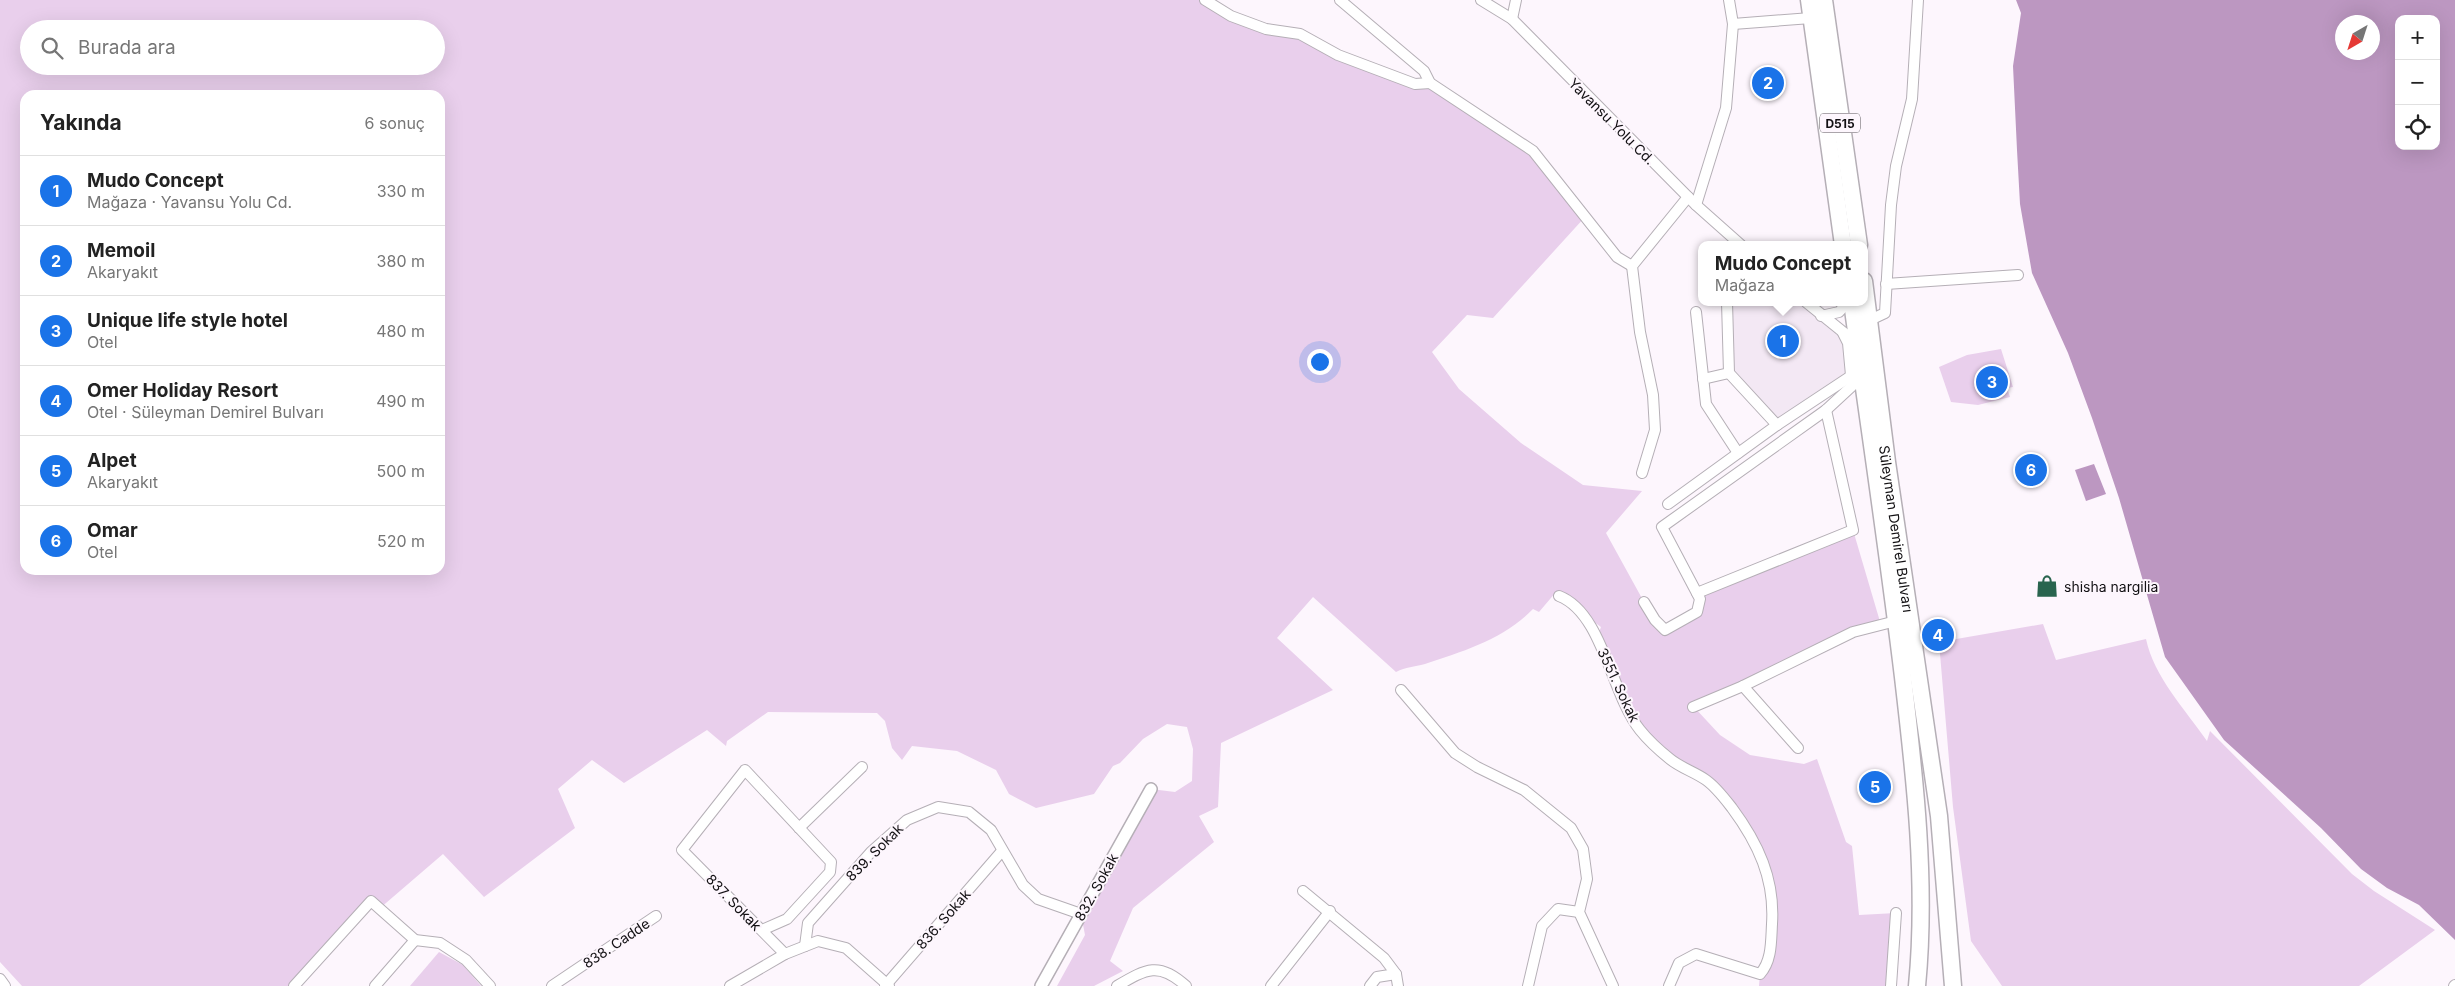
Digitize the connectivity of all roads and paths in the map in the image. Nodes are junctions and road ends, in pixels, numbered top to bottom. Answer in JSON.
{"nodes":[{"id":1,"x":1205,"y":0,"type":"edge"},
{"id":2,"x":1340,"y":0,"type":"edge"},
{"id":3,"x":1481,"y":0,"type":"edge"},
{"id":4,"x":1516,"y":0,"type":"edge"},
{"id":5,"x":1728,"y":0,"type":"edge"},
{"id":6,"x":1809,"y":0,"type":"edge"},
{"id":7,"x":1824,"y":0,"type":"edge"},
{"id":8,"x":1918,"y":0,"type":"edge"},
{"id":9,"x":1811,"y":18,"type":"junction"},
{"id":10,"x":1512,"y":19,"type":"junction"},
{"id":11,"x":1733,"y":24,"type":"junction"},
{"id":12,"x":1430,"y":83,"type":"junction"},
{"id":13,"x":1692,"y":201,"type":"junction"},
{"id":14,"x":1737,"y":241,"type":"edge"},
{"id":15,"x":1842,"y":241,"type":"edge"},
{"id":16,"x":1858,"y":241,"type":"edge"},
{"id":17,"x":1632,"y":266,"type":"junction"},
{"id":18,"x":2018,"y":275,"type":"dead end"},
{"id":19,"x":1886,"y":284,"type":"junction"},
{"id":20,"x":1727,"y":306,"type":"edge"},
{"id":21,"x":1810,"y":306,"type":"edge"},
{"id":22,"x":1844,"y":306,"type":"edge"},
{"id":23,"x":1853,"y":306,"type":"edge"},
{"id":24,"x":1868,"y":306,"type":"edge"},
{"id":25,"x":1696,"y":312,"type":"dead end"},
{"id":26,"x":1821,"y":316,"type":"junction"},
{"id":27,"x":1870,"y":320,"type":"junction"},
{"id":28,"x":1844,"y":333,"type":"junction"},
{"id":29,"x":1858,"y":344,"type":"junction"},
{"id":30,"x":1728,"y":373,"type":"junction"},
{"id":31,"x":1851,"y":376,"type":"junction"},
{"id":32,"x":1703,"y":379,"type":"junction"},
{"id":33,"x":1826,"y":410,"type":"junction"},
{"id":34,"x":1777,"y":425,"type":"junction"},
{"id":35,"x":1738,"y":453,"type":"junction"},
{"id":36,"x":1642,"y":473,"type":"dead end"},
{"id":37,"x":1668,"y":504,"type":"dead end"},
{"id":38,"x":1697,"y":593,"type":"junction"},
{"id":39,"x":1559,"y":596,"type":"dead end"},
{"id":40,"x":1644,"y":602,"type":"dead end"},
{"id":41,"x":1896,"y":621,"type":"junction"},
{"id":42,"x":1743,"y":686,"type":"junction"},
{"id":43,"x":1400,"y":690,"type":"dead end"},
{"id":44,"x":1693,"y":707,"type":"dead end"},
{"id":45,"x":1798,"y":748,"type":"dead end"},
{"id":46,"x":862,"y":767,"type":"dead end"},
{"id":47,"x":1151,"y":789,"type":"dead end"},
{"id":48,"x":799,"y":828,"type":"junction"},
{"id":49,"x":1002,"y":851,"type":"junction"},
{"id":50,"x":1303,"y":891,"type":"dead end"},
{"id":51,"x":1330,"y":911,"type":"junction"},
{"id":52,"x":1579,"y":912,"type":"junction"},
{"id":53,"x":1896,"y":913,"type":"dead end"},
{"id":54,"x":1081,"y":914,"type":"junction"},
{"id":55,"x":656,"y":916,"type":"dead end"},
{"id":56,"x":762,"y":930,"type":"junction"},
{"id":57,"x":415,"y":940,"type":"junction"},
{"id":58,"x":805,"y":946,"type":"junction"},
{"id":59,"x":785,"y":954,"type":"junction"},
{"id":60,"x":1396,"y":974,"type":"junction"},
{"id":61,"x":0,"y":979,"type":"edge"},
{"id":62,"x":887,"y":985,"type":"edge"},
{"id":63,"x":5,"y":986,"type":"edge"},
{"id":64,"x":294,"y":986,"type":"edge"},
{"id":65,"x":375,"y":986,"type":"edge"},
{"id":66,"x":490,"y":986,"type":"edge"},
{"id":67,"x":552,"y":986,"type":"edge"},
{"id":68,"x":730,"y":986,"type":"edge"},
{"id":69,"x":1041,"y":986,"type":"edge"},
{"id":70,"x":1117,"y":986,"type":"edge"},
{"id":71,"x":1186,"y":986,"type":"edge"},
{"id":72,"x":1271,"y":986,"type":"edge"},
{"id":73,"x":1370,"y":986,"type":"edge"},
{"id":74,"x":1398,"y":986,"type":"edge"},
{"id":75,"x":1528,"y":986,"type":"edge"},
{"id":76,"x":1614,"y":986,"type":"edge"},
{"id":77,"x":1669,"y":986,"type":"edge"},
{"id":78,"x":1891,"y":986,"type":"edge"},
{"id":79,"x":1917,"y":986,"type":"edge"},
{"id":80,"x":1953,"y":986,"type":"edge"}],
"edges":[{"from":1,"to":12,"type":"street"},
{"from":2,"to":12,"type":"street"},
{"from":3,"to":10,"type":"street","name":"Yavansu Yolu Cd."},
{"from":4,"to":10,"type":"street"},
{"from":5,"to":11,"type":"street"},
{"from":6,"to":9,"type":"highway","number":"D515"},
{"from":7,"to":16,"type":"highway","number":"D515"},
{"from":8,"to":19,"type":"street"},
{"from":9,"to":11,"type":"street"},
{"from":9,"to":15,"type":"highway","number":"D515"},
{"from":10,"to":13,"type":"street","name":"Yavansu Yolu Cd."},
{"from":11,"to":13,"type":"street"},
{"from":12,"to":17,"type":"street"},
{"from":13,"to":14,"type":"street","name":"Yavansu Yolu Cd."},
{"from":13,"to":17,"type":"street"},
{"from":17,"to":36,"type":"street"},
{"from":18,"to":19,"type":"street"},
{"from":19,"to":27,"type":"street"},
{"from":20,"to":30,"type":"street"},
{"from":21,"to":26,"type":"street"},
{"from":22,"to":26,"type":"street"},
{"from":23,"to":29,"type":"highway","name":"Süleyman Demirel Bulvarı"},
{"from":24,"to":27,"type":"highway","name":"Süleyman Demirel Bulvarı"},
{"from":25,"to":32,"type":"street"},
{"from":26,"to":28,"type":"street"},
{"from":27,"to":80,"type":"highway","name":"Süleyman Demirel Bulvarı"},
{"from":28,"to":29,"type":"street"},
{"from":28,"to":31,"type":"street"},
{"from":29,"to":41,"type":"highway","name":"Süleyman Demirel Bulvarı"},
{"from":30,"to":32,"type":"street"},
{"from":30,"to":34,"type":"street"},
{"from":31,"to":33,"type":"street"},
{"from":31,"to":34,"type":"street"},
{"from":32,"to":35,"type":"street"},
{"from":33,"to":38,"type":"street"},
{"from":33,"to":38,"type":"street"},
{"from":34,"to":35,"type":"street"},
{"from":35,"to":37,"type":"street"},
{"from":38,"to":40,"type":"street"},
{"from":39,"to":77,"type":"street","name":"3551. Sokak"},
{"from":41,"to":42,"type":"street"},
{"from":41,"to":79,"type":"highway","name":"Süleyman Demirel Bulvarı"},
{"from":42,"to":44,"type":"street"},
{"from":42,"to":45,"type":"street"},
{"from":43,"to":52,"type":"street"},
{"from":46,"to":48,"type":"street"},
{"from":47,"to":54,"type":"street","name":"832. Sokak"},
{"from":48,"to":56,"type":"street"},
{"from":48,"to":56,"type":"street","name":"837. Sokak"},
{"from":49,"to":54,"type":"street","name":"839. Sokak"},
{"from":49,"to":58,"type":"street","name":"839. Sokak"},
{"from":49,"to":62,"type":"street","name":"836. Sokak"},
{"from":50,"to":51,"type":"street"},
{"from":51,"to":60,"type":"street"},
{"from":51,"to":72,"type":"street"},
{"from":52,"to":75,"type":"street"},
{"from":52,"to":76,"type":"street"},
{"from":53,"to":78,"type":"street"},
{"from":54,"to":69,"type":"street","name":"832. Sokak"},
{"from":55,"to":67,"type":"street","name":"838. Cadde"},
{"from":56,"to":59,"type":"street","name":"837. Sokak"},
{"from":57,"to":64,"type":"street"},
{"from":57,"to":65,"type":"street"},
{"from":57,"to":66,"type":"street"},
{"from":58,"to":59,"type":"street"},
{"from":58,"to":62,"type":"street"},
{"from":59,"to":68,"type":"street"},
{"from":60,"to":73,"type":"street"},
{"from":60,"to":74,"type":"street"},
{"from":61,"to":63,"type":"street"},
{"from":70,"to":71,"type":"street"}]}
